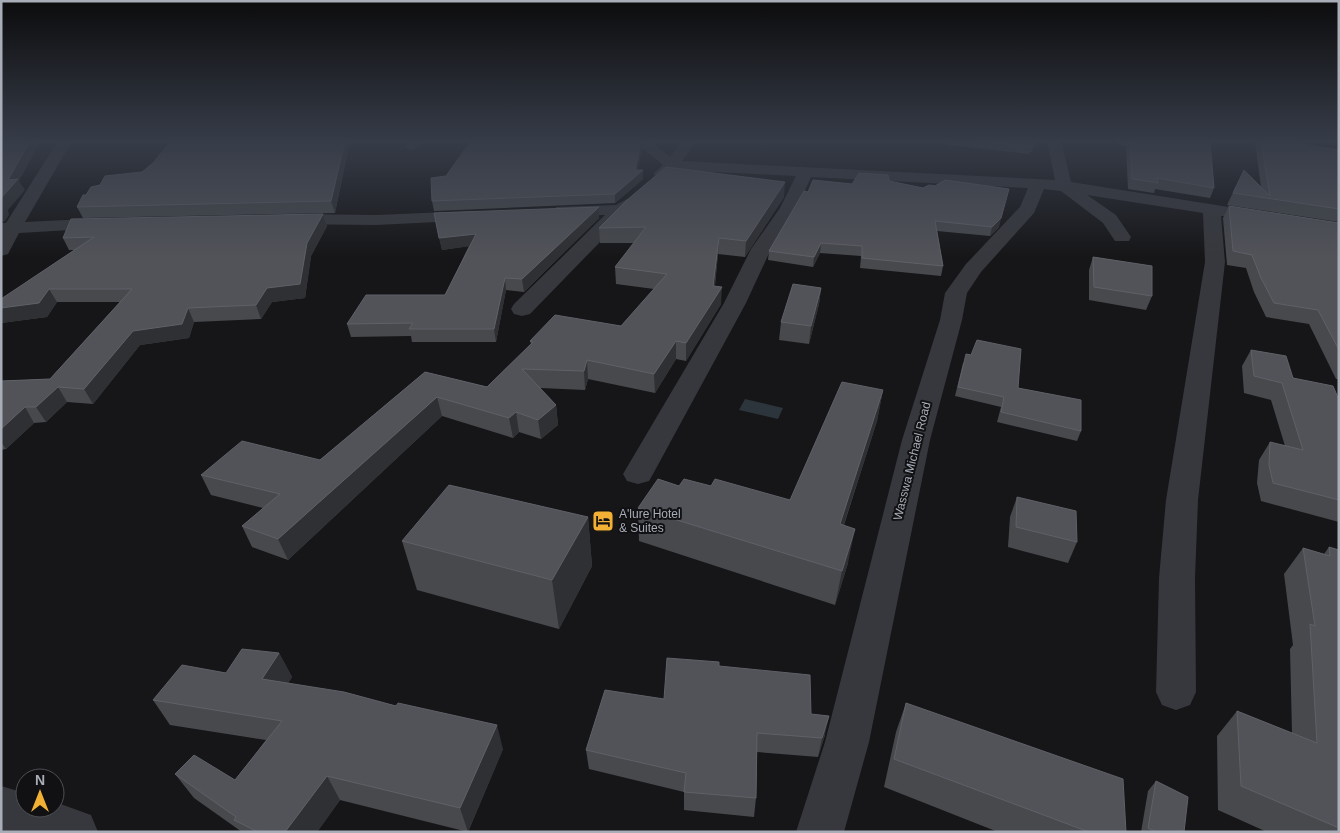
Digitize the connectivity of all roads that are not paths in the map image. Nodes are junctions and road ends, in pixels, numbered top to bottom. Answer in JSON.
{"nodes":[{"id":1,"x":39,"y":180,"type":"edge"},
{"id":2,"x":654,"y":180,"type":"edge"},
{"id":3,"x":802,"y":180,"type":"edge"},
{"id":4,"x":954,"y":180,"type":"edge"},
{"id":5,"x":1051,"y":180,"type":"edge"},
{"id":6,"x":1051,"y":185,"type":"junction"},
{"id":7,"x":1212,"y":209,"type":"junction"},
{"id":8,"x":620,"y":210,"type":"junction"},
{"id":9,"x":546,"y":211,"type":"edge"},
{"id":10,"x":1241,"y":214,"type":"edge"},
{"id":11,"x":491,"y":215,"type":"edge"},
{"id":12,"x":273,"y":219,"type":"edge"},
{"id":13,"x":124,"y":223,"type":"edge"},
{"id":14,"x":7,"y":228,"type":"edge"},
{"id":15,"x":1122,"y":237,"type":"dead end"},
{"id":16,"x":1,"y":250,"type":"edge"},
{"id":17,"x":522,"y":309,"type":"dead end"},
{"id":18,"x":638,"y":474,"type":"dead end"},
{"id":19,"x":1176,"y":692,"type":"dead end"},
{"id":20,"x":6,"y":818,"type":"edge"},
{"id":21,"x":74,"y":832,"type":"edge"},
{"id":22,"x":820,"y":832,"type":"edge"}],
"edges":[{"from":1,"to":14,"type":"street"},
{"from":2,"to":8,"type":"street"},
{"from":3,"to":18,"type":"street"},
{"from":4,"to":6,"type":"street"},
{"from":5,"to":6,"type":"street"},
{"from":6,"to":7,"type":"street"},
{"from":6,"to":15,"type":"street"},
{"from":6,"to":22,"type":"street","name":"Wasswa Michael Road"},
{"from":7,"to":10,"type":"street"},
{"from":7,"to":19,"type":"street"},
{"from":8,"to":9,"type":"street"},
{"from":8,"to":17,"type":"street"},
{"from":11,"to":12,"type":"street"},
{"from":13,"to":14,"type":"street"},
{"from":14,"to":16,"type":"street"},
{"from":20,"to":21,"type":"street"}]}
